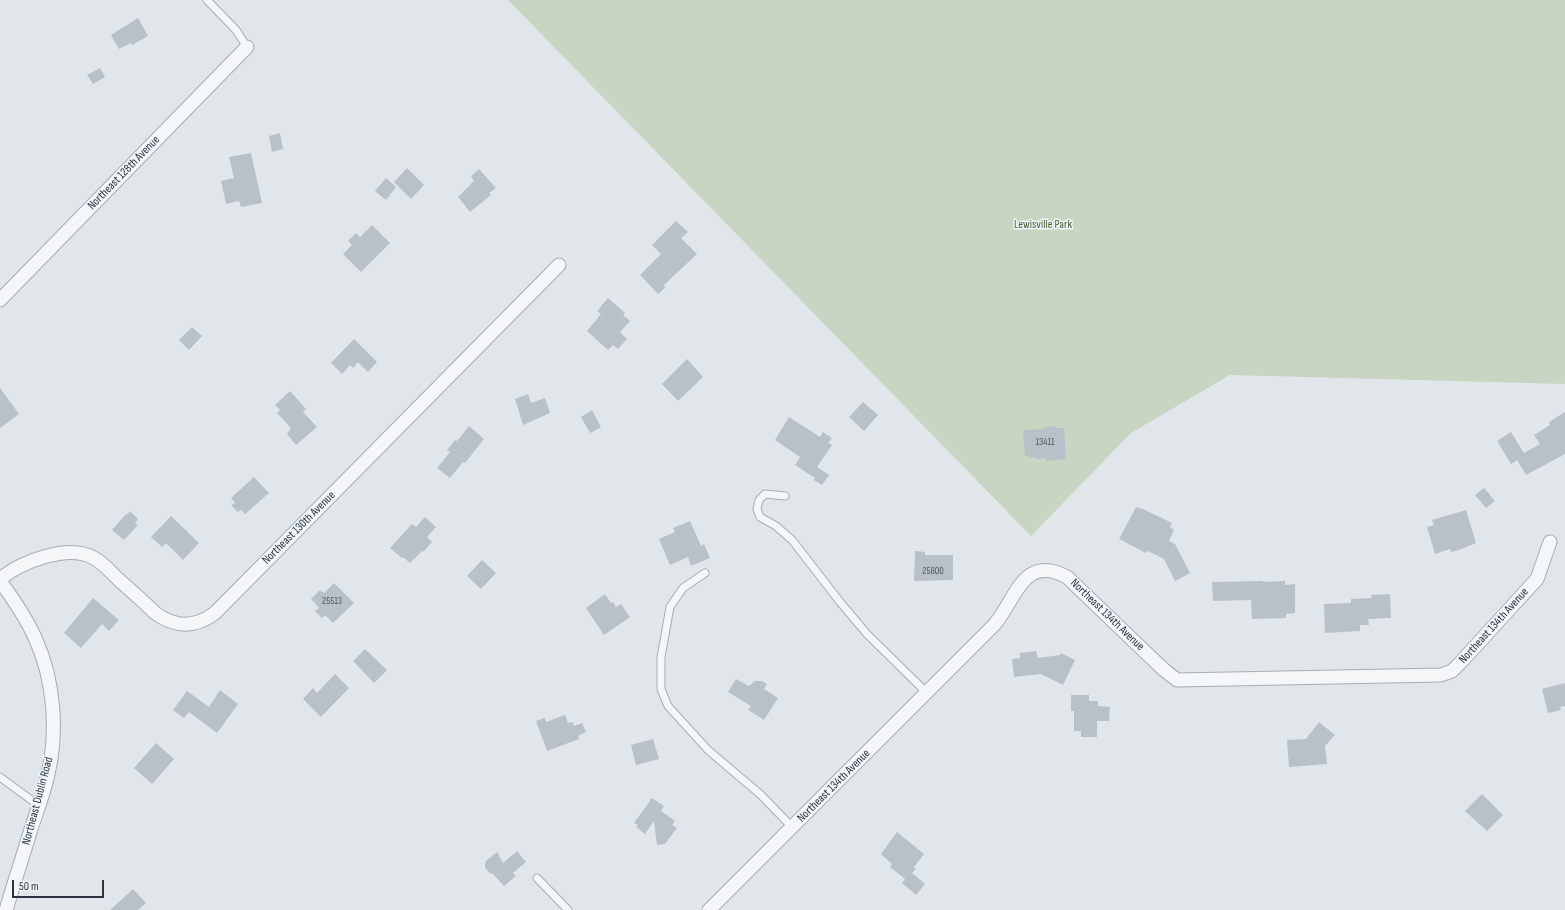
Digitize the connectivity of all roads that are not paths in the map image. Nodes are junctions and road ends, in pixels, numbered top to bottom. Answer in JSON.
{"nodes":[{"id":1,"x":207,"y":0,"type":"edge"},
{"id":2,"x":247,"y":47,"type":"joint"},
{"id":3,"x":559,"y":265,"type":"dead end"},
{"id":4,"x":0,"y":300,"type":"edge"},
{"id":5,"x":785,"y":496,"type":"dead end"},
{"id":6,"x":1550,"y":542,"type":"dead end"},
{"id":7,"x":705,"y":573,"type":"dead end"},
{"id":8,"x":0,"y":580,"type":"edge"},
{"id":9,"x":927,"y":693,"type":"junction"},
{"id":10,"x":0,"y":777,"type":"edge"},
{"id":11,"x":38,"y":806,"type":"junction"},
{"id":12,"x":792,"y":827,"type":"junction"},
{"id":13,"x":537,"y":878,"type":"dead end"},
{"id":14,"x":6,"y":910,"type":"edge"},
{"id":15,"x":568,"y":910,"type":"edge"},
{"id":16,"x":709,"y":910,"type":"edge"}],
"edges":[{"from":1,"to":2,"type":"lane"},
{"from":2,"to":4,"type":"street","name":"Northeast 128th Avenue"},
{"from":3,"to":8,"type":"street","name":"Northeast 130th Avenue"},
{"from":5,"to":9,"type":"lane"},
{"from":6,"to":9,"type":"street","name":"Northeast 134th Avenue"},
{"from":7,"to":12,"type":"lane"},
{"from":8,"to":11,"type":"street","name":"Northeast Dublin Road"},
{"from":9,"to":12,"type":"street","name":"Northeast 134th Avenue"},
{"from":10,"to":11,"type":"lane"},
{"from":11,"to":14,"type":"street","name":"Northeast Dublin Road"},
{"from":12,"to":16,"type":"street","name":"Northeast 134th Avenue"},
{"from":13,"to":15,"type":"lane"}]}
